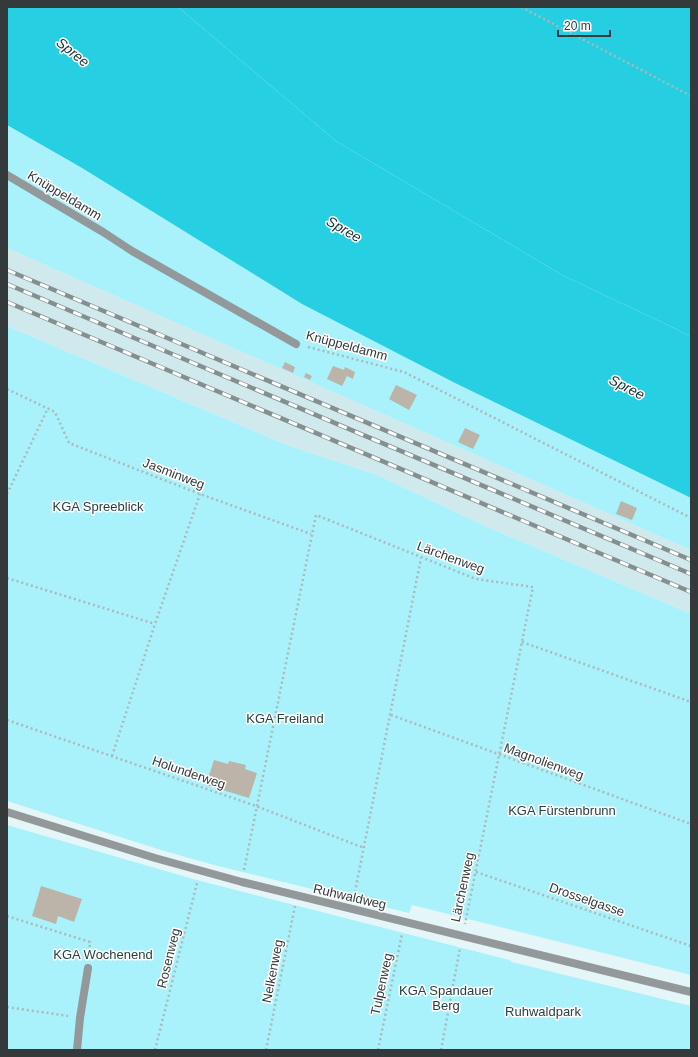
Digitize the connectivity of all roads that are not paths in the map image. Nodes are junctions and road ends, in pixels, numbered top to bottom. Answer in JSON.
{"nodes":[{"id":1,"x":7,"y":175,"type":"edge"},
{"id":2,"x":296,"y":344,"type":"road end"},
{"id":3,"x":7,"y":812,"type":"edge"},
{"id":4,"x":88,"y":968,"type":"dead end"},
{"id":5,"x":691,"y":992,"type":"edge"},
{"id":6,"x":76,"y":1050,"type":"edge"}],
"edges":[{"from":1,"to":2,"type":"street","name":"Knüppeldamm"},
{"from":3,"to":5,"type":"street","name":"Ruhwaldweg"},
{"from":4,"to":6,"type":"street"}]}
